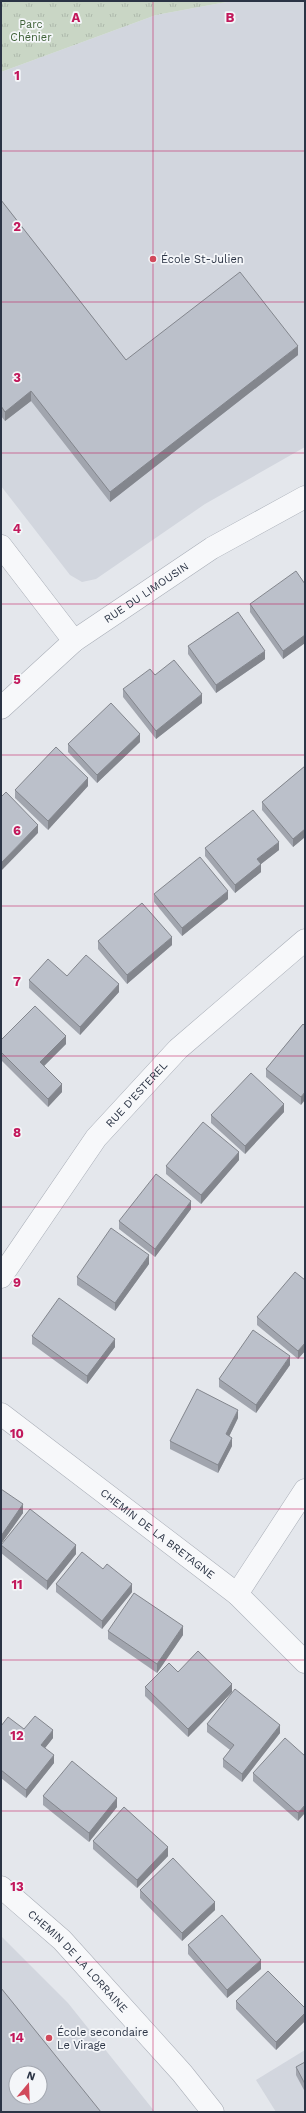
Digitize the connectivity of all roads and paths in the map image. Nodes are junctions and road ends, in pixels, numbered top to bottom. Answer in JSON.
{"nodes":[{"id":1,"x":305,"y":497,"type":"edge"},
{"id":2,"x":1,"y":546,"type":"edge"},
{"id":3,"x":74,"y":641,"type":"junction"},
{"id":4,"x":1,"y":708,"type":"edge"},
{"id":5,"x":305,"y":940,"type":"edge"},
{"id":6,"x":1,"y":1277,"type":"edge"},
{"id":7,"x":1,"y":1414,"type":"edge"},
{"id":8,"x":305,"y":1490,"type":"edge"},
{"id":9,"x":237,"y":1594,"type":"junction"},
{"id":10,"x":305,"y":1662,"type":"edge"},
{"id":11,"x":1,"y":1887,"type":"edge"},
{"id":12,"x":213,"y":2112,"type":"edge"}],
"edges":[{"from":1,"to":3,"type":"street","name":"RUE DU LIMOUSIN"},
{"from":2,"to":3,"type":"street"},
{"from":3,"to":4,"type":"street","name":"RUE DU LIMOUSIN"},
{"from":5,"to":6,"type":"street","name":"RUE D'ESTEREL"},
{"from":7,"to":9,"type":"street","name":"CHEMIN DE LA BRETAGNE"},
{"from":8,"to":9,"type":"street"},
{"from":9,"to":10,"type":"street","name":"CHEMIN DE LA BRETAGNE"},
{"from":11,"to":12,"type":"street","name":"CHEMIN DE LA LORRAINE"}]}
